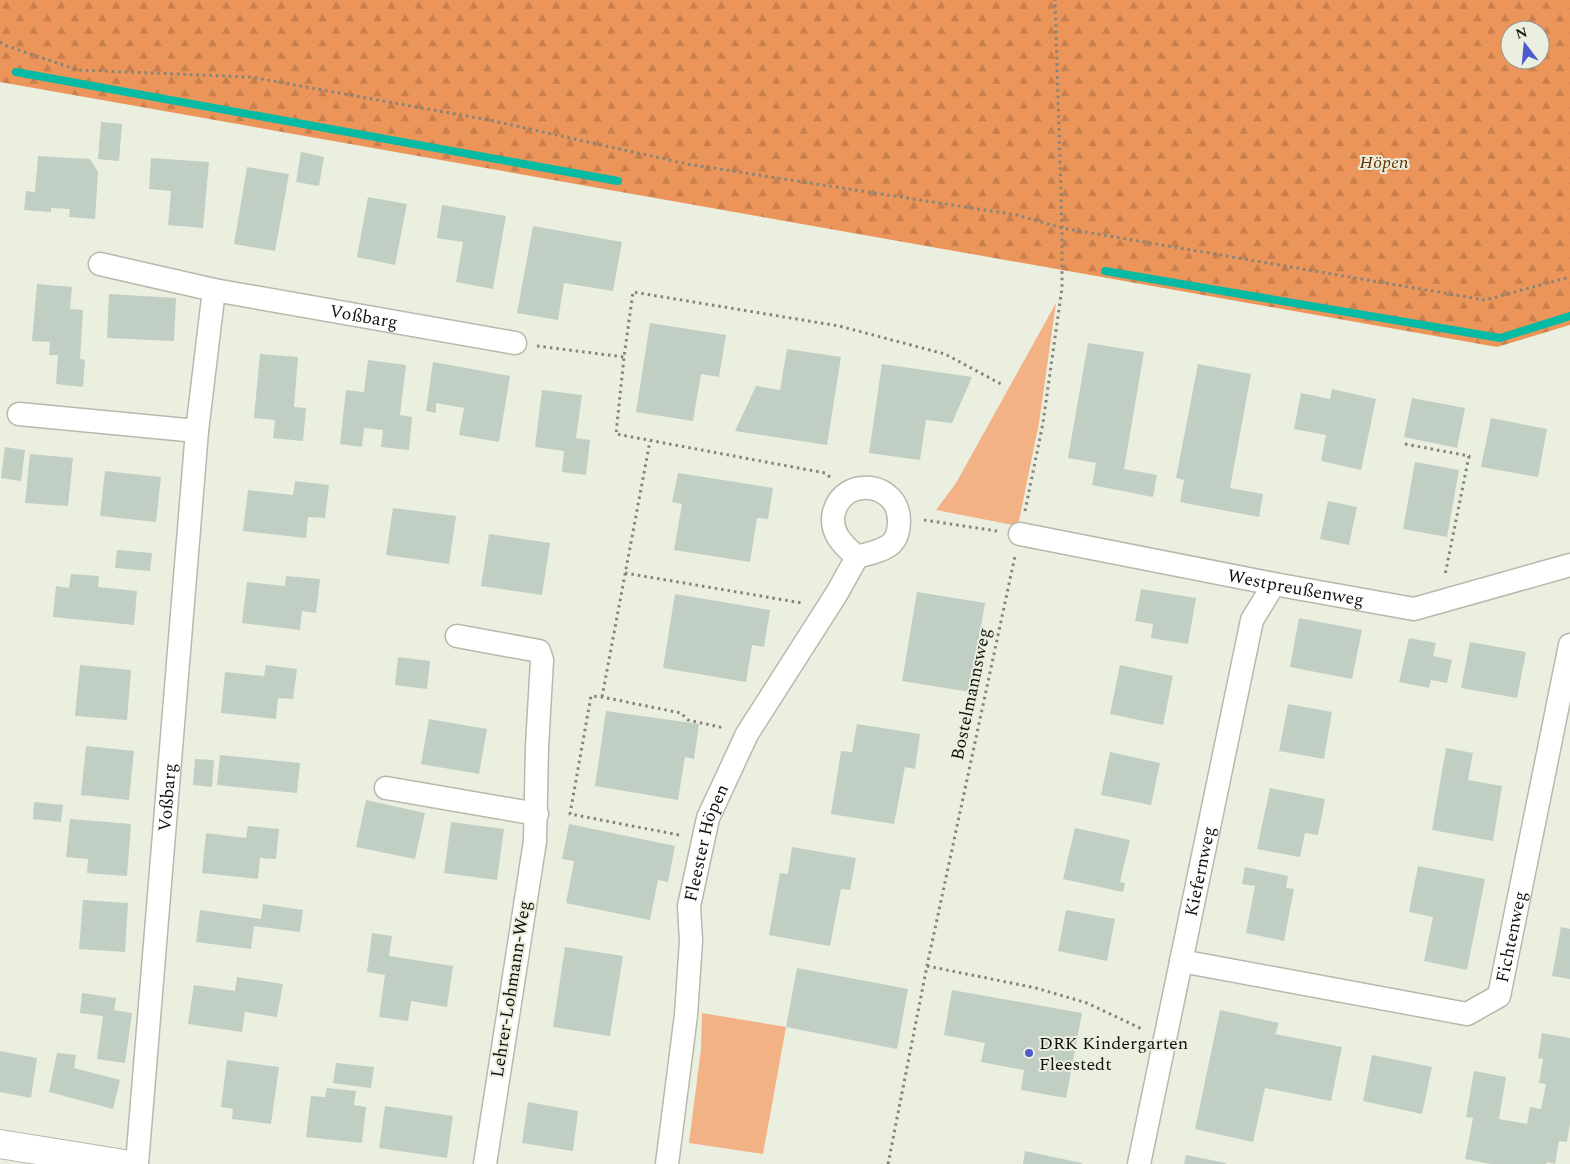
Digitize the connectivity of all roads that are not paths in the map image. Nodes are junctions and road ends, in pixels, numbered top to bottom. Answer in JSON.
{"nodes":[{"id":1,"x":100,"y":264,"type":"dead end"},
{"id":2,"x":214,"y":290,"type":"junction"},
{"id":3,"x":515,"y":343,"type":"road end"},
{"id":4,"x":19,"y":414,"type":"dead end"},
{"id":5,"x":197,"y":431,"type":"junction"},
{"id":6,"x":1020,"y":534,"type":"road end"},
{"id":7,"x":856,"y":557,"type":"junction"},
{"id":8,"x":1570,"y":565,"type":"edge"},
{"id":9,"x":1274,"y":584,"type":"junction"},
{"id":10,"x":457,"y":636,"type":"dead end"},
{"id":11,"x":1570,"y":645,"type":"edge"},
{"id":12,"x":386,"y":788,"type":"dead end"},
{"id":13,"x":537,"y":814,"type":"junction"},
{"id":14,"x":1181,"y":961,"type":"junction"},
{"id":15,"x":0,"y":1144,"type":"edge"},
{"id":16,"x":114,"y":1163,"type":"edge"},
{"id":17,"x":137,"y":1164,"type":"edge"},
{"id":18,"x":485,"y":1164,"type":"edge"},
{"id":19,"x":667,"y":1164,"type":"edge"},
{"id":20,"x":1139,"y":1164,"type":"edge"}],
"edges":[{"from":1,"to":2,"type":"street","name":"Voßbarg"},
{"from":2,"to":3,"type":"street","name":"Voßbarg"},
{"from":2,"to":5,"type":"street","name":"Voßbarg"},
{"from":4,"to":5,"type":"street"},
{"from":5,"to":17,"type":"street","name":"Voßbarg"},
{"from":6,"to":9,"type":"street","name":"Westpreußenweg"},
{"from":7,"to":7,"type":"street"},
{"from":7,"to":19,"type":"street","name":"Fleester Höpen"},
{"from":8,"to":9,"type":"street","name":"Westpreußenweg"},
{"from":9,"to":14,"type":"street","name":"Kiefernweg"},
{"from":10,"to":13,"type":"street","name":"Lehrer-Lohmann-Weg"},
{"from":11,"to":14,"type":"street","name":"Fichtenweg"},
{"from":12,"to":13,"type":"street"},
{"from":13,"to":18,"type":"street","name":"Lehrer-Lohmann-Weg"},
{"from":14,"to":20,"type":"street","name":"Kiefernweg"},
{"from":15,"to":16,"type":"street"}]}
